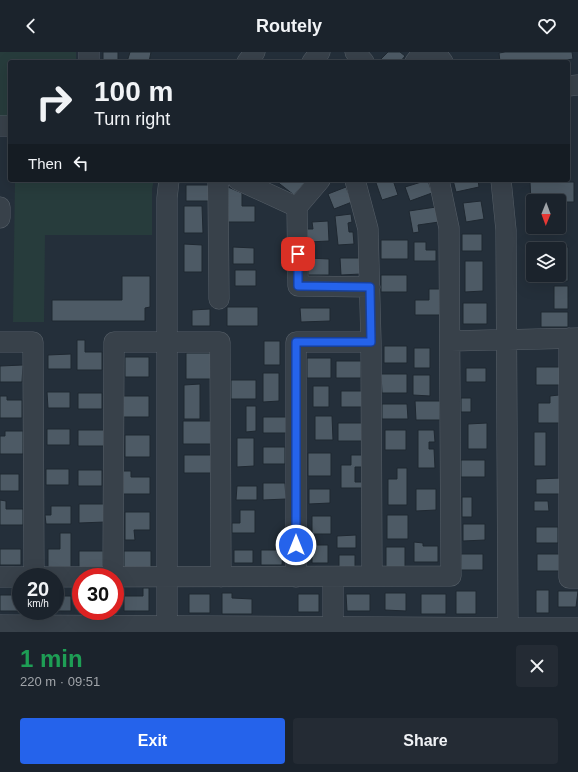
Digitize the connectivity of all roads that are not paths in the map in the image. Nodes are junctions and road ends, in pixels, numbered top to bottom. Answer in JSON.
{"nodes":[{"id":1,"x":320,"y":52,"type":"edge"},
{"id":2,"x":354,"y":52,"type":"edge"},
{"id":3,"x":423,"y":52,"type":"edge"},
{"id":4,"x":435,"y":52,"type":"edge"},
{"id":5,"x":314,"y":60,"type":"edge"},
{"id":6,"x":362,"y":60,"type":"edge"},
{"id":7,"x":417,"y":60,"type":"edge"},
{"id":8,"x":441,"y":60,"type":"edge"},
{"id":9,"x":169,"y":182,"type":"edge"},
{"id":10,"x":219,"y":182,"type":"edge"},
{"id":11,"x":242,"y":182,"type":"edge"},
{"id":12,"x":318,"y":182,"type":"edge"},
{"id":13,"x":356,"y":182,"type":"edge"},
{"id":14,"x":439,"y":182,"type":"edge"},
{"id":15,"x":501,"y":182,"type":"edge"},
{"id":16,"x":0,"y":207,"type":"edge"},
{"id":17,"x":297,"y":207,"type":"junction"},
{"id":18,"x":0,"y":218,"type":"edge"},
{"id":19,"x":370,"y":287,"type":"junction"},
{"id":20,"x":219,"y":299,"type":"dead end"},
{"id":21,"x":574,"y":338,"type":"edge"},
{"id":22,"x":506,"y":340,"type":"junction"},
{"id":23,"x":451,"y":341,"type":"junction"},
{"id":24,"x":0,"y":342,"type":"edge"},
{"id":25,"x":167,"y":342,"type":"junction"},
{"id":26,"x":371,"y":342,"type":"junction"},
{"id":27,"x":34,"y":568,"type":"edge"},
{"id":28,"x":113,"y":568,"type":"edge"},
{"id":29,"x":372,"y":576,"type":"junction"},
{"id":30,"x":0,"y":577,"type":"edge"},
{"id":31,"x":12,"y":577,"type":"edge"},
{"id":32,"x":124,"y":577,"type":"edge"},
{"id":33,"x":167,"y":577,"type":"junction"},
{"id":34,"x":221,"y":577,"type":"junction"},
{"id":35,"x":296,"y":577,"type":"junction"},
{"id":36,"x":333,"y":577,"type":"junction"},
{"id":37,"x":578,"y":578,"type":"edge"},
{"id":38,"x":35,"y":623,"type":"edge"},
{"id":39,"x":0,"y":625,"type":"edge"},
{"id":40,"x":333,"y":626,"type":"junction"},
{"id":41,"x":578,"y":628,"type":"edge"},
{"id":42,"x":167,"y":629,"type":"edge"},
{"id":43,"x":235,"y":629,"type":"edge"},
{"id":44,"x":384,"y":629,"type":"edge"},
{"id":45,"x":508,"y":630,"type":"edge"}],
"edges":[{"from":1,"to":5,"type":"street"},
{"from":2,"to":6,"type":"street"},
{"from":3,"to":7,"type":"street"},
{"from":4,"to":8,"type":"street"},
{"from":9,"to":25,"type":"street"},
{"from":10,"to":20,"type":"street"},
{"from":11,"to":17,"type":"street"},
{"from":12,"to":17,"type":"street"},
{"from":13,"to":19,"type":"street"},
{"from":14,"to":23,"type":"street"},
{"from":15,"to":22,"type":"street"},
{"from":16,"to":18,"type":"street"},
{"from":17,"to":19,"type":"street"},
{"from":19,"to":26,"type":"street"},
{"from":21,"to":22,"type":"street"},
{"from":21,"to":37,"type":"street"},
{"from":22,"to":23,"type":"street"},
{"from":22,"to":45,"type":"street"},
{"from":23,"to":29,"type":"street"},
{"from":24,"to":27,"type":"street"},
{"from":25,"to":28,"type":"street"},
{"from":25,"to":33,"type":"street"},
{"from":25,"to":34,"type":"street"},
{"from":26,"to":29,"type":"street"},
{"from":26,"to":35,"type":"street"},
{"from":29,"to":36,"type":"street"},
{"from":30,"to":31,"type":"street"},
{"from":32,"to":33,"type":"street"},
{"from":33,"to":34,"type":"street"},
{"from":33,"to":42,"type":"street"},
{"from":34,"to":35,"type":"street"},
{"from":35,"to":36,"type":"street"},
{"from":36,"to":40,"type":"street"},
{"from":38,"to":39,"type":"street"},
{"from":38,"to":42,"type":"street"},
{"from":40,"to":43,"type":"street"},
{"from":40,"to":44,"type":"street"},
{"from":41,"to":45,"type":"street"},
{"from":42,"to":43,"type":"street"},
{"from":44,"to":45,"type":"street"}]}
